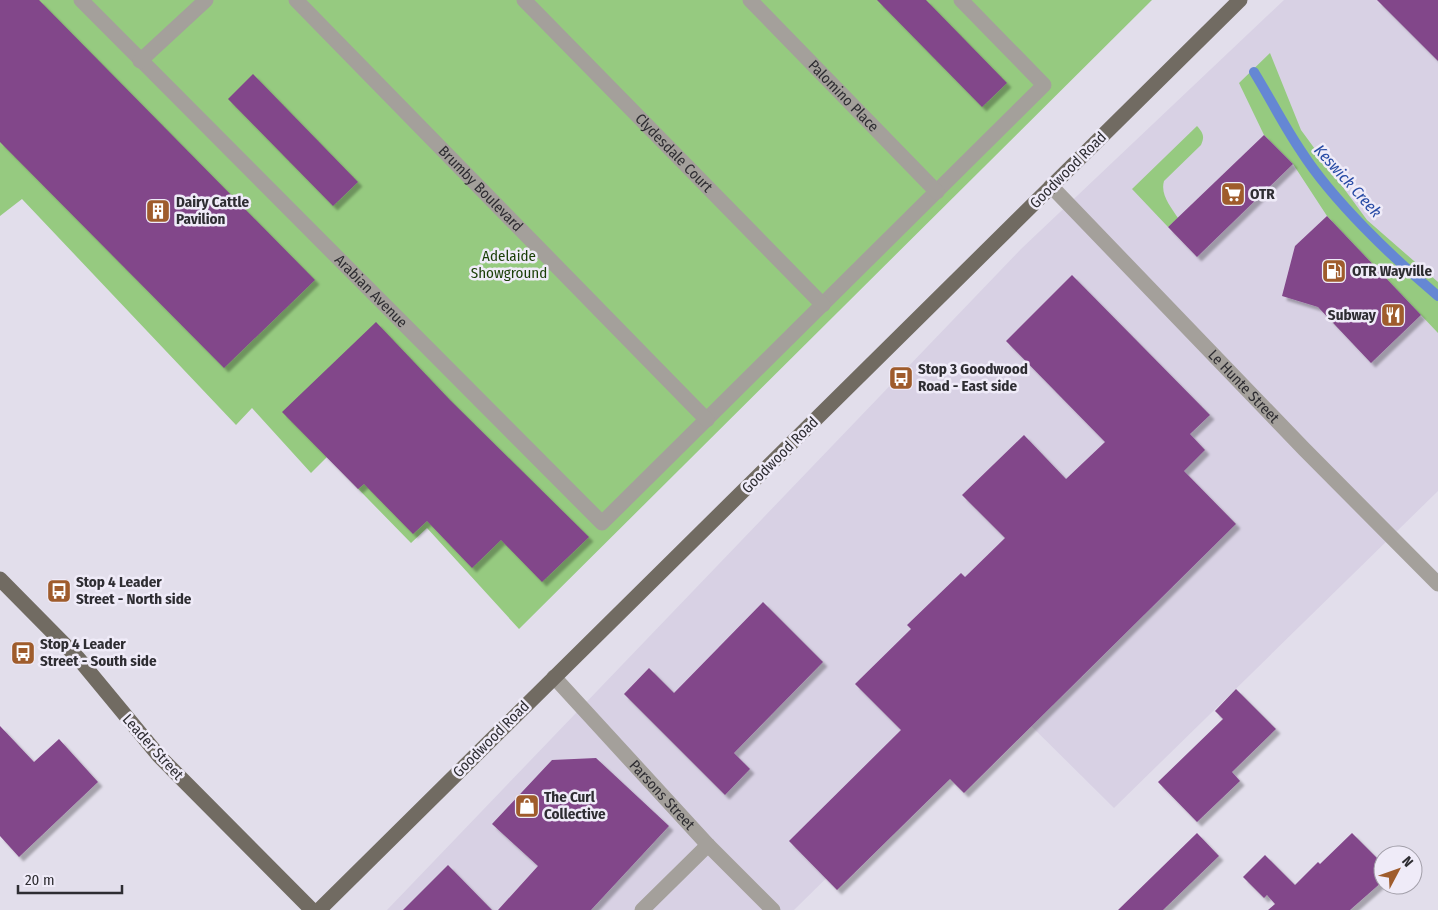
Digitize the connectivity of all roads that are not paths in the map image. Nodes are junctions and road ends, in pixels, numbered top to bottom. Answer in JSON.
{"nodes":[{"id":1,"x":81,"y":0,"type":"edge"},
{"id":2,"x":206,"y":0,"type":"edge"},
{"id":3,"x":296,"y":0,"type":"edge"},
{"id":4,"x":524,"y":0,"type":"edge"},
{"id":5,"x":750,"y":0,"type":"edge"},
{"id":6,"x":961,"y":0,"type":"edge"},
{"id":7,"x":1240,"y":0,"type":"edge"},
{"id":8,"x":140,"y":61,"type":"junction"},
{"id":9,"x":1051,"y":186,"type":"junction"},
{"id":10,"x":937,"y":192,"type":"junction"},
{"id":11,"x":823,"y":305,"type":"junction"},
{"id":12,"x":706,"y":420,"type":"junction"},
{"id":13,"x":0,"y":579,"type":"edge"},
{"id":14,"x":1438,"y":584,"type":"edge"},
{"id":15,"x":554,"y":677,"type":"junction"},
{"id":16,"x":708,"y":845,"type":"junction"},
{"id":17,"x":312,"y":910,"type":"edge"},
{"id":18,"x":320,"y":910,"type":"edge"},
{"id":19,"x":642,"y":910,"type":"edge"},
{"id":20,"x":772,"y":910,"type":"edge"}],
"edges":[{"from":1,"to":8,"type":"street","name":"Arabian Avenue"},
{"from":2,"to":8,"type":"street"},
{"from":3,"to":12,"type":"street","name":"Brumby Boulevard"},
{"from":4,"to":11,"type":"street","name":"Clydesdale Court"},
{"from":5,"to":10,"type":"street","name":"Palomino Place"},
{"from":6,"to":10,"type":"street"},
{"from":7,"to":9,"type":"main road","name":"Goodwood Road"},
{"from":8,"to":12,"type":"street","name":"Arabian Avenue"},
{"from":9,"to":14,"type":"street","name":"Le Hunte Street"},
{"from":9,"to":15,"type":"main road","name":"Goodwood Road"},
{"from":10,"to":11,"type":"street"},
{"from":11,"to":12,"type":"street"},
{"from":13,"to":17,"type":"main road","name":"Leader Street"},
{"from":15,"to":16,"type":"street","name":"Parsons Street"},
{"from":15,"to":18,"type":"main road","name":"Goodwood Road"},
{"from":16,"to":19,"type":"street"},
{"from":16,"to":20,"type":"street","name":"Parsons Street"}]}
